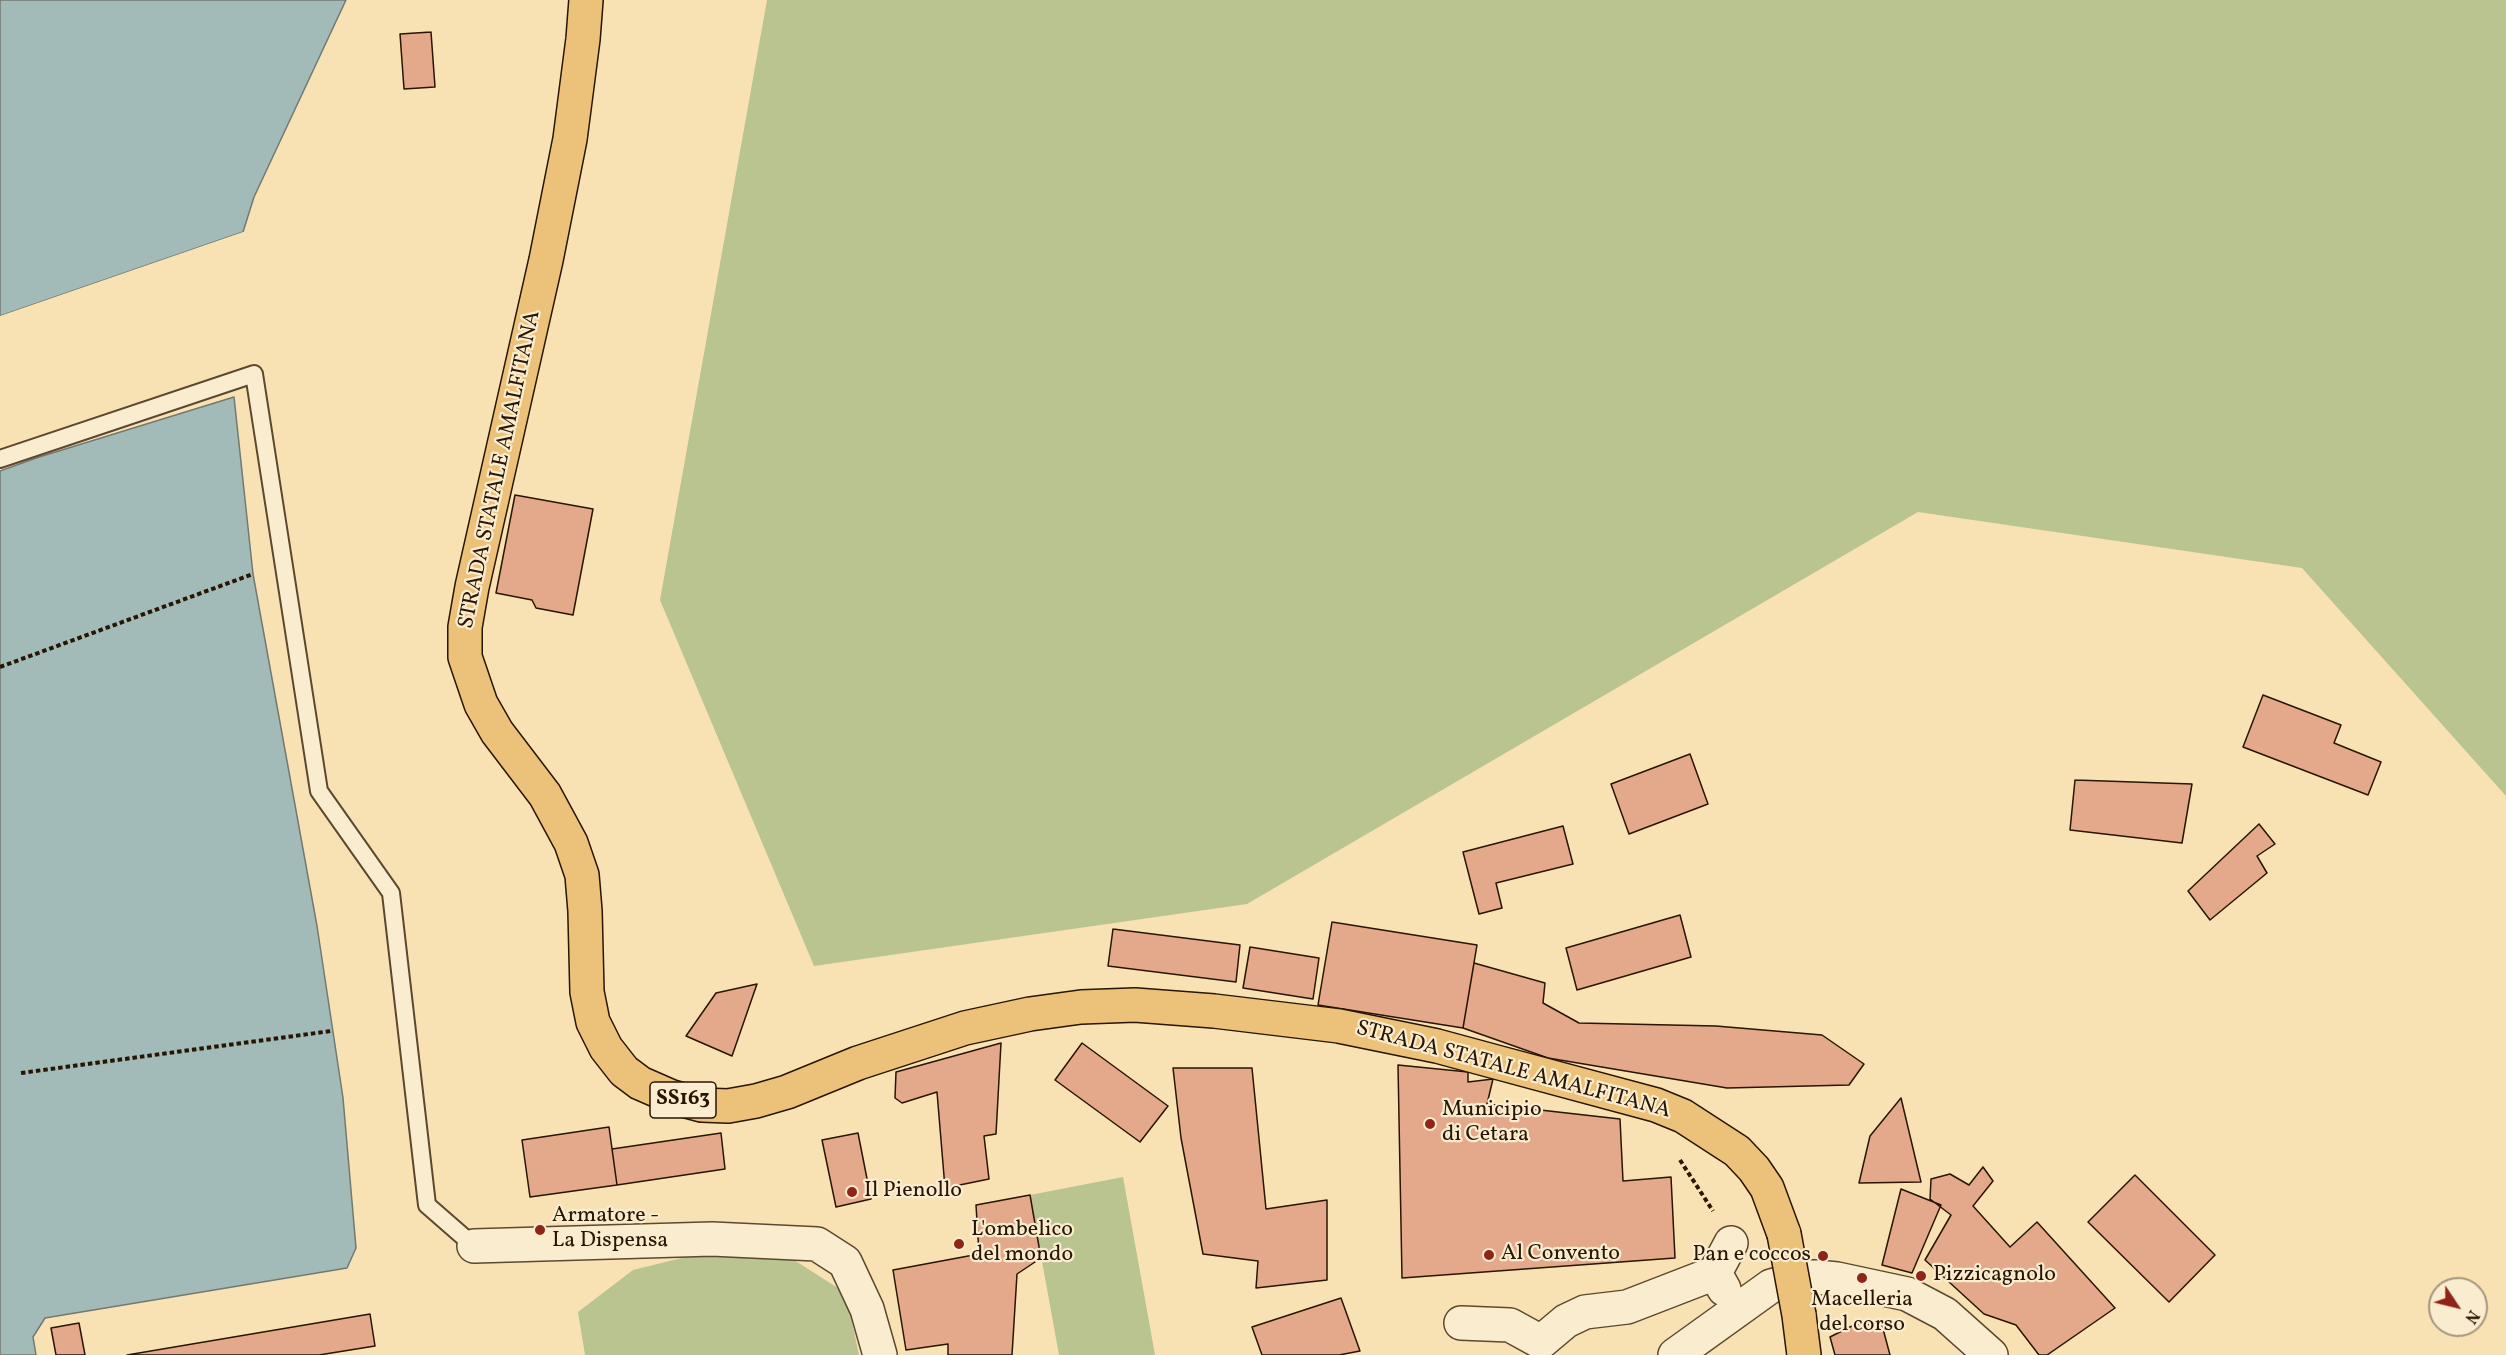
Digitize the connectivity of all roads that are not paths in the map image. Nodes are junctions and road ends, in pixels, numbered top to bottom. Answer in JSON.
{"nodes":[{"id":1,"x":586,"y":0,"type":"edge"},
{"id":2,"x":0,"y":459,"type":"edge"},
{"id":3,"x":1731,"y":1243,"type":"road end"},
{"id":4,"x":474,"y":1246,"type":"joint"},
{"id":5,"x":1461,"y":1323,"type":"dead end"},
{"id":6,"x":880,"y":1355,"type":"edge"},
{"id":7,"x":1675,"y":1355,"type":"edge"},
{"id":8,"x":1804,"y":1355,"type":"edge"},
{"id":9,"x":1991,"y":1355,"type":"edge"}],
"edges":[{"from":1,"to":8,"type":"main road","name":"STRADA STATALE AMALFITANA","number":"SS163","bridge":true},
{"from":2,"to":4,"type":"lane"},
{"from":3,"to":5,"type":"street"},
{"from":4,"to":6,"type":"street"},
{"from":7,"to":9,"type":"street"}]}
